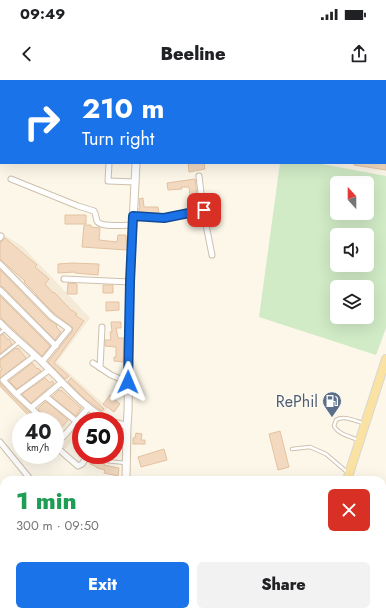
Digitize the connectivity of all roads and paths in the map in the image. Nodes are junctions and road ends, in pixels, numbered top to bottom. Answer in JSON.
{"nodes":[{"id":1,"x":109,"y":164,"type":"edge"},
{"id":2,"x":136,"y":164,"type":"edge"},
{"id":3,"x":199,"y":176,"type":"dead end"},
{"id":4,"x":11,"y":180,"type":"dead end"},
{"id":5,"x":136,"y":182,"type":"junction"},
{"id":6,"x":204,"y":210,"type":"junction"},
{"id":7,"x":133,"y":216,"type":"junction"},
{"id":8,"x":133,"y":225,"type":"junction"},
{"id":9,"x":212,"y":255,"type":"dead end"},
{"id":10,"x":0,"y":264,"type":"edge"},
{"id":11,"x":64,"y":279,"type":"dead end"},
{"id":12,"x":130,"y":282,"type":"junction"},
{"id":13,"x":0,"y":290,"type":"edge"},
{"id":14,"x":0,"y":323,"type":"edge"},
{"id":15,"x":102,"y":327,"type":"dead end"},
{"id":16,"x":3,"y":330,"type":"edge"},
{"id":17,"x":20,"y":341,"type":"junction"},
{"id":18,"x":56,"y":346,"type":"junction"},
{"id":19,"x":35,"y":356,"type":"junction"},
{"id":20,"x":0,"y":358,"type":"edge"},
{"id":21,"x":386,"y":359,"type":"edge"},
{"id":22,"x":42,"y":362,"type":"junction"},
{"id":23,"x":93,"y":363,"type":"dead end"},
{"id":24,"x":100,"y":368,"type":"junction"},
{"id":25,"x":50,"y":370,"type":"junction"},
{"id":26,"x":62,"y":382,"type":"junction"},
{"id":27,"x":128,"y":382,"type":"junction"},
{"id":28,"x":16,"y":394,"type":"junction"},
{"id":29,"x":45,"y":396,"type":"junction"},
{"id":30,"x":31,"y":408,"type":"junction"},
{"id":31,"x":88,"y":408,"type":"junction"},
{"id":32,"x":35,"y":412,"type":"edge"},
{"id":33,"x":84,"y":412,"type":"edge"},
{"id":34,"x":94,"y":412,"type":"edge"},
{"id":35,"x":72,"y":418,"type":"edge"},
{"id":36,"x":365,"y":424,"type":"junction"},
{"id":37,"x":124,"y":425,"type":"edge"},
{"id":38,"x":72,"y":426,"type":"edge"},
{"id":39,"x":127,"y":426,"type":"junction"},
{"id":40,"x":64,"y":436,"type":"edge"},
{"id":41,"x":360,"y":440,"type":"junction"},
{"id":42,"x":0,"y":442,"type":"edge"},
{"id":43,"x":292,"y":448,"type":"dead end"},
{"id":44,"x":64,"y":454,"type":"edge"},
{"id":45,"x":72,"y":461,"type":"edge"},
{"id":46,"x":124,"y":463,"type":"edge"},
{"id":47,"x":127,"y":463,"type":"junction"},
{"id":48,"x":28,"y":476,"type":"edge"},
{"id":49,"x":126,"y":476,"type":"edge"},
{"id":50,"x":347,"y":476,"type":"edge"},
{"id":51,"x":348,"y":476,"type":"edge"}],
"edges":[{"from":1,"to":5,"type":"street"},
{"from":2,"to":5,"type":"main road"},
{"from":3,"to":6,"type":"street"},
{"from":4,"to":8,"type":"street"},
{"from":5,"to":7,"type":"main road"},
{"from":6,"to":7,"type":"street"},
{"from":6,"to":9,"type":"street"},
{"from":7,"to":8,"type":"main road"},
{"from":8,"to":12,"type":"main road"},
{"from":10,"to":18,"type":"street"},
{"from":11,"to":12,"type":"street"},
{"from":12,"to":27,"type":"main road"},
{"from":13,"to":18,"type":"street"},
{"from":14,"to":16,"type":"street"},
{"from":15,"to":24,"type":"street"},
{"from":16,"to":17,"type":"street"},
{"from":17,"to":19,"type":"street"},
{"from":17,"to":20,"type":"lane"},
{"from":18,"to":22,"type":"street"},
{"from":19,"to":22,"type":"street"},
{"from":19,"to":28,"type":"street"},
{"from":21,"to":36,"type":"main road"},
{"from":22,"to":25,"type":"street"},
{"from":23,"to":24,"type":"street"},
{"from":24,"to":27,"type":"street"},
{"from":25,"to":26,"type":"street"},
{"from":25,"to":28,"type":"street"},
{"from":26,"to":29,"type":"street"},
{"from":26,"to":31,"type":"street"},
{"from":27,"to":39,"type":"main road"},
{"from":28,"to":30,"type":"street"},
{"from":29,"to":30,"type":"street"},
{"from":29,"to":35,"type":"street"},
{"from":30,"to":32,"type":"street"},
{"from":31,"to":33,"type":"street"},
{"from":31,"to":34,"type":"street"},
{"from":36,"to":41,"type":"main road"},
{"from":36,"to":41,"type":"lane"},
{"from":37,"to":39,"type":"street"},
{"from":38,"to":40,"type":"street"},
{"from":39,"to":47,"type":"main road"},
{"from":41,"to":51,"type":"main road"},
{"from":42,"to":48,"type":"street"},
{"from":43,"to":50,"type":"lane"},
{"from":44,"to":45,"type":"street"},
{"from":46,"to":47,"type":"lane"},
{"from":47,"to":49,"type":"main road"}]}
